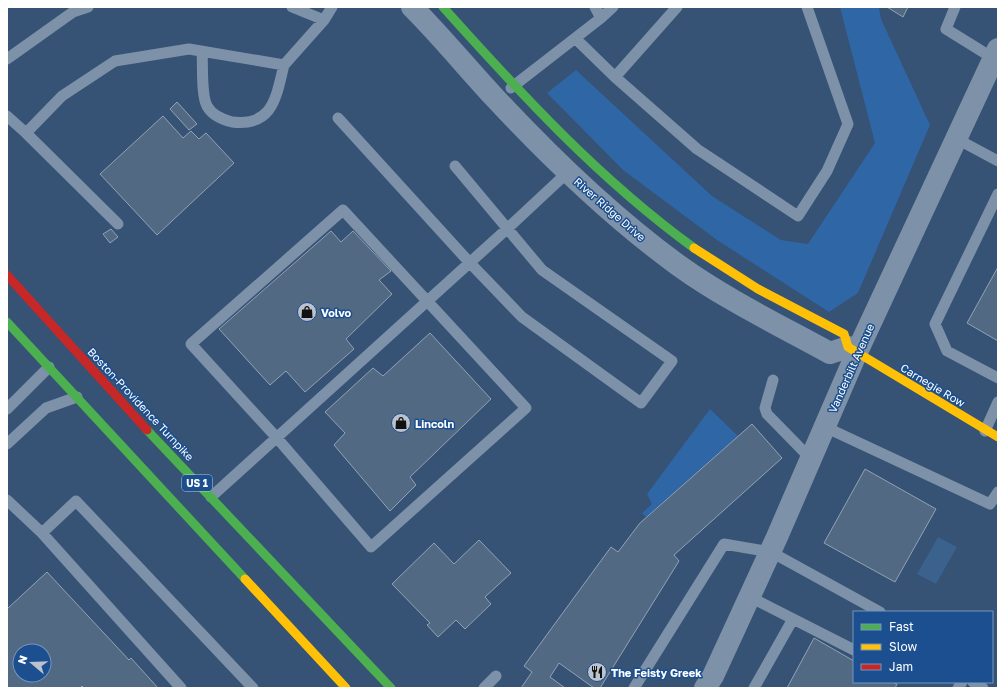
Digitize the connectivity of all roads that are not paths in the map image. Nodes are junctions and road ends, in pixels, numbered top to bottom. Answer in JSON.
{"nodes":[{"id":1,"x":88,"y":7,"type":"edge"},
{"id":2,"x":292,"y":7,"type":"edge"},
{"id":3,"x":332,"y":7,"type":"edge"},
{"id":4,"x":412,"y":7,"type":"edge"},
{"id":5,"x":442,"y":7,"type":"edge"},
{"id":6,"x":595,"y":7,"type":"edge"},
{"id":7,"x":613,"y":7,"type":"edge"},
{"id":8,"x":677,"y":7,"type":"edge"},
{"id":9,"x":806,"y":7,"type":"edge"},
{"id":10,"x":955,"y":7,"type":"edge"},
{"id":11,"x":601,"y":18,"type":"junction"},
{"id":12,"x":324,"y":20,"type":"junction"},
{"id":13,"x":576,"y":39,"type":"junction"},
{"id":14,"x":202,"y":52,"type":"junction"},
{"id":15,"x":997,"y":57,"type":"edge"},
{"id":16,"x":7,"y":59,"type":"edge"},
{"id":17,"x":284,"y":65,"type":"junction"},
{"id":18,"x":615,"y":77,"type":"junction"},
{"id":19,"x":514,"y":86,"type":"junction"},
{"id":20,"x":496,"y":99,"type":"junction"},
{"id":21,"x":7,"y":116,"type":"edge"},
{"id":22,"x":338,"y":118,"type":"dead end"},
{"id":23,"x":26,"y":133,"type":"junction"},
{"id":24,"x":957,"y":139,"type":"junction"},
{"id":25,"x":998,"y":161,"type":"edge"},
{"id":26,"x":455,"y":166,"type":"dead end"},
{"id":27,"x":568,"y":172,"type":"junction"},
{"id":28,"x":998,"y":194,"type":"edge"},
{"id":29,"x":118,"y":224,"type":"dead end"},
{"id":30,"x":508,"y":228,"type":"junction"},
{"id":31,"x":470,"y":263,"type":"junction"},
{"id":32,"x":7,"y":275,"type":"edge"},
{"id":33,"x":427,"y":302,"type":"junction"},
{"id":34,"x":7,"y":322,"type":"edge"},
{"id":35,"x":852,"y":350,"type":"junction"},
{"id":36,"x":49,"y":367,"type":"junction"},
{"id":37,"x":998,"y":378,"type":"edge"},
{"id":38,"x":774,"y":380,"type":"dead end"},
{"id":39,"x":77,"y":397,"type":"junction"},
{"id":40,"x":998,"y":402,"type":"edge"},
{"id":41,"x":7,"y":409,"type":"edge"},
{"id":42,"x":826,"y":427,"type":"junction"},
{"id":43,"x":985,"y":431,"type":"junction"},
{"id":44,"x":998,"y":437,"type":"edge"},
{"id":45,"x":277,"y":438,"type":"junction"},
{"id":46,"x":7,"y":444,"type":"edge"},
{"id":47,"x":811,"y":459,"type":"junction"},
{"id":48,"x":998,"y":492,"type":"edge"},
{"id":49,"x":211,"y":497,"type":"junction"},
{"id":50,"x":7,"y":500,"type":"edge"},
{"id":51,"x":42,"y":533,"type":"junction"},
{"id":52,"x":771,"y":552,"type":"junction"},
{"id":53,"x":750,"y":597,"type":"junction"},
{"id":54,"x":878,"y":611,"type":"edge"},
{"id":55,"x":793,"y":619,"type":"junction"},
{"id":56,"x":853,"y":649,"type":"edge"},
{"id":57,"x":496,"y":676,"type":"dead end"},
{"id":58,"x":181,"y":688,"type":"edge"},
{"id":59,"x":253,"y":688,"type":"edge"},
{"id":60,"x":346,"y":688,"type":"edge"},
{"id":61,"x":391,"y":688,"type":"edge"},
{"id":62,"x":484,"y":688,"type":"edge"},
{"id":63,"x":634,"y":688,"type":"edge"},
{"id":64,"x":705,"y":688,"type":"edge"},
{"id":65,"x":754,"y":688,"type":"edge"}],
"edges":[{"from":1,"to":16,"type":"lane"},
{"from":2,"to":12,"type":"lane"},
{"from":3,"to":12,"type":"lane"},
{"from":4,"to":20,"type":"street","name":"River Ridge Drive"},
{"from":5,"to":19,"type":"main road","name":"River Ridge Drive"},
{"from":6,"to":11,"type":"lane"},
{"from":7,"to":11,"type":"lane"},
{"from":8,"to":18,"type":"lane"},
{"from":9,"to":18,"type":"lane"},
{"from":10,"to":15,"type":"lane"},
{"from":11,"to":13,"type":"lane"},
{"from":12,"to":17,"type":"lane"},
{"from":13,"to":18,"type":"lane"},
{"from":13,"to":19,"type":"lane"},
{"from":14,"to":17,"type":"lane"},
{"from":14,"to":17,"type":"lane"},
{"from":14,"to":23,"type":"lane"},
{"from":15,"to":24,"type":"street","name":"Vanderbilt Avenue"},
{"from":19,"to":20,"type":"lane"},
{"from":19,"to":35,"type":"main road","name":"River Ridge Drive"},
{"from":20,"to":27,"type":"street","name":"River Ridge Drive"},
{"from":21,"to":23,"type":"lane"},
{"from":22,"to":31,"type":"lane"},
{"from":23,"to":29,"type":"lane"},
{"from":24,"to":25,"type":"lane"},
{"from":24,"to":35,"type":"street","name":"Vanderbilt Avenue"},
{"from":26,"to":30,"type":"lane"},
{"from":27,"to":30,"type":"lane"},
{"from":27,"to":35,"type":"street","name":"River Ridge Drive"},
{"from":28,"to":37,"type":"lane"},
{"from":30,"to":31,"type":"lane"},
{"from":30,"to":31,"type":"lane"},
{"from":31,"to":33,"type":"lane"},
{"from":32,"to":49,"type":"main road","name":"Boston-Providence Turnpike","number":"US 1"},
{"from":33,"to":45,"type":"lane"},
{"from":33,"to":45,"type":"lane"},
{"from":33,"to":45,"type":"lane"},
{"from":34,"to":36,"type":"main road","number":"US 1"},
{"from":35,"to":42,"type":"street","name":"Vanderbilt Avenue"},
{"from":35,"to":43,"type":"main road","name":"Carnegie Row"},
{"from":36,"to":39,"type":"main road","number":"US 1"},
{"from":36,"to":41,"type":"lane"},
{"from":38,"to":47,"type":"lane"},
{"from":39,"to":46,"type":"lane"},
{"from":39,"to":60,"type":"main road","number":"US 1"},
{"from":40,"to":43,"type":"lane"},
{"from":42,"to":47,"type":"street","name":"Vanderbilt Avenue"},
{"from":42,"to":48,"type":"lane"},
{"from":43,"to":44,"type":"main road","name":"Carnegie Row"},
{"from":45,"to":49,"type":"lane"},
{"from":47,"to":52,"type":"street","name":"Vanderbilt Avenue"},
{"from":49,"to":61,"type":"main road","name":"Boston-Providence Turnpike","number":"US 1"},
{"from":50,"to":51,"type":"lane"},
{"from":51,"to":58,"type":"lane"},
{"from":51,"to":59,"type":"lane"},
{"from":52,"to":53,"type":"street","name":"Vanderbilt Avenue"},
{"from":52,"to":54,"type":"lane"},
{"from":52,"to":63,"type":"lane"},
{"from":53,"to":55,"type":"lane"},
{"from":53,"to":64,"type":"street","name":"Vanderbilt Avenue"},
{"from":55,"to":56,"type":"lane"},
{"from":55,"to":65,"type":"lane"},
{"from":57,"to":62,"type":"lane"}]}
